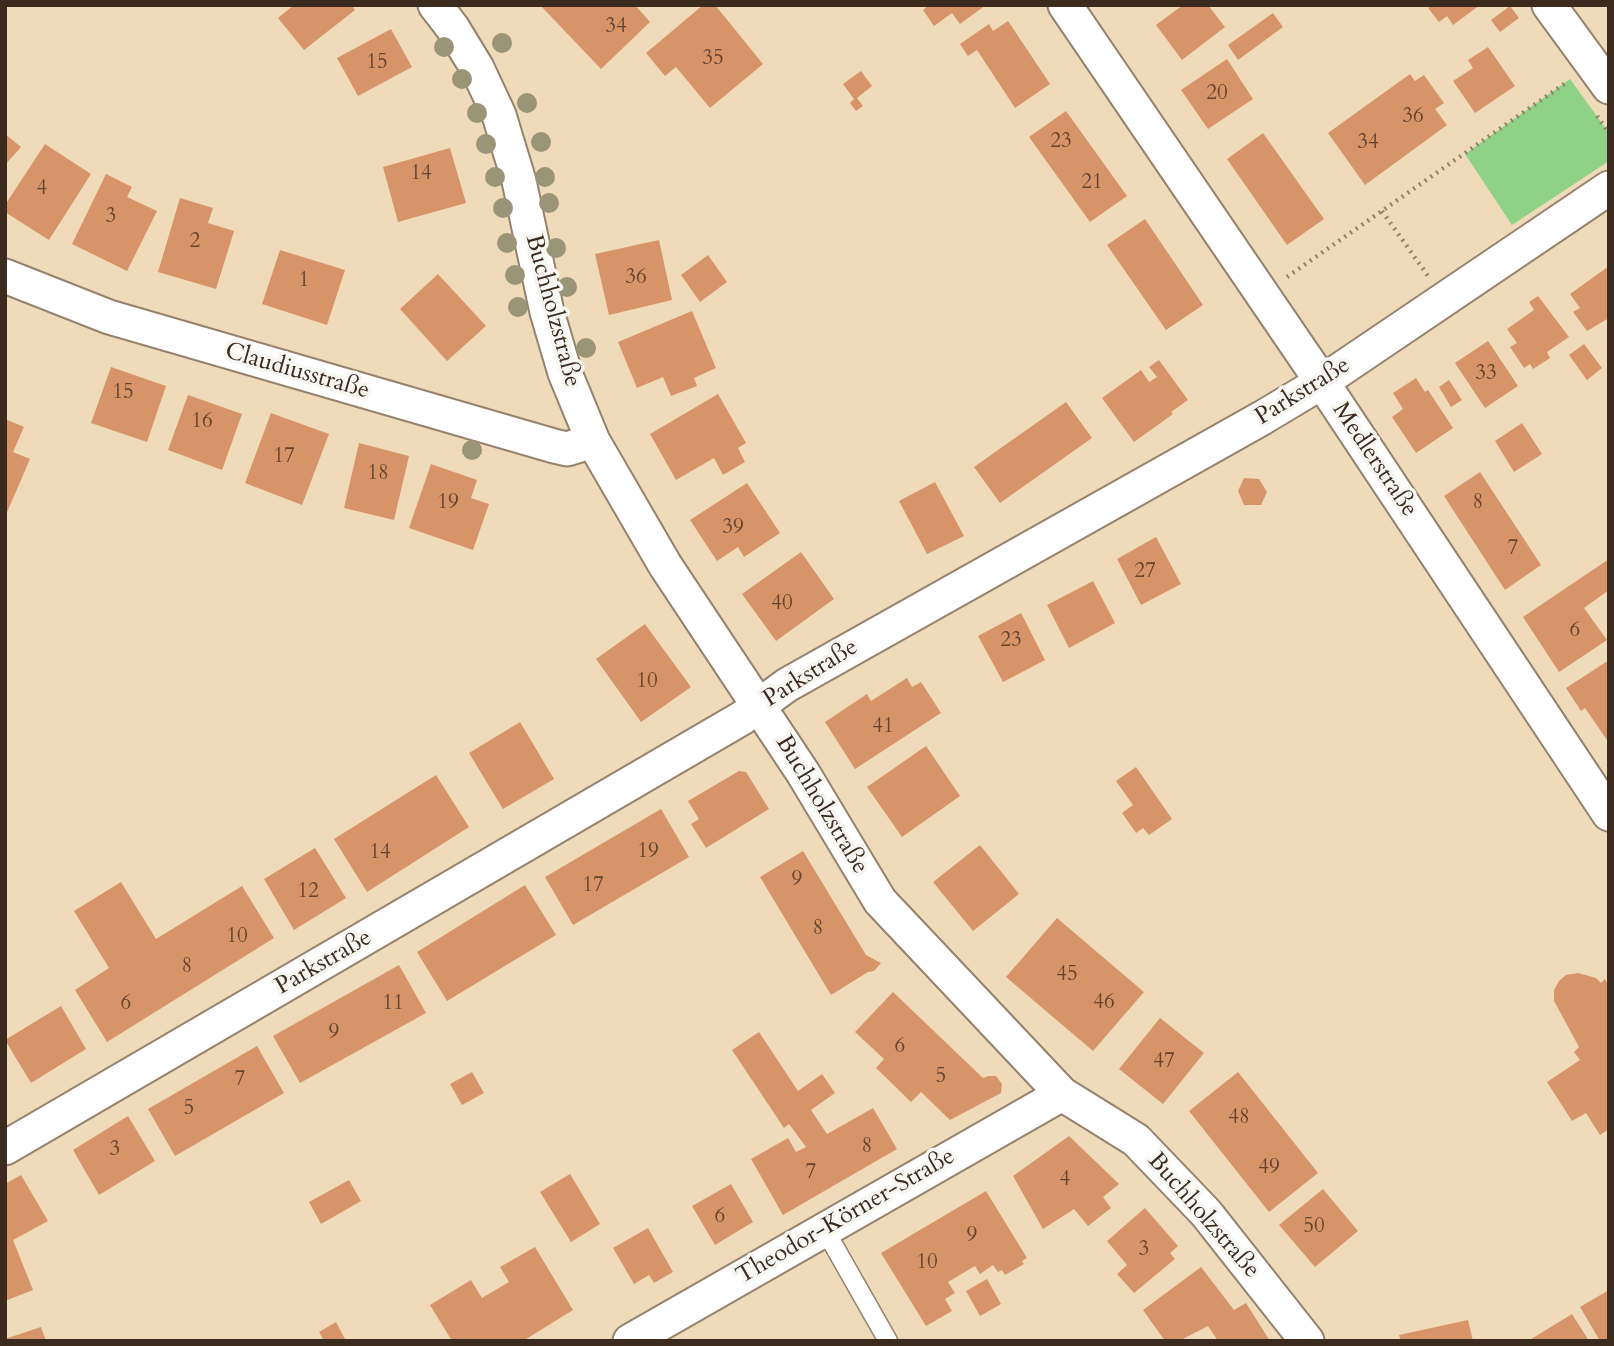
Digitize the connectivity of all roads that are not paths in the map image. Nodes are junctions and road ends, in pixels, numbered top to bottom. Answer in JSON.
{"nodes":[{"id":1,"x":435,"y":5,"type":"edge"},
{"id":2,"x":1065,"y":5,"type":"edge"},
{"id":3,"x":1549,"y":5,"type":"edge"},
{"id":4,"x":1609,"y":87,"type":"edge"},
{"id":5,"x":1609,"y":188,"type":"edge"},
{"id":6,"x":5,"y":276,"type":"edge"},
{"id":7,"x":1322,"y":382,"type":"junction"},
{"id":8,"x":593,"y":441,"type":"junction"},
{"id":9,"x":759,"y":706,"type":"junction"},
{"id":10,"x":1609,"y":814,"type":"edge"},
{"id":11,"x":1062,"y":1094,"type":"junction"},
{"id":12,"x":5,"y":1147,"type":"edge"},
{"id":13,"x":825,"y":1230,"type":"junction"},
{"id":14,"x":630,"y":1341,"type":"edge"},
{"id":15,"x":888,"y":1341,"type":"edge"},
{"id":16,"x":1307,"y":1341,"type":"edge"}],
"edges":[{"from":1,"to":8,"type":"street","name":"Buchholzstraße"},
{"from":2,"to":7,"type":"street","name":"Medlerstraße"},
{"from":3,"to":4,"type":"street"},
{"from":5,"to":7,"type":"street","name":"Parkstraße"},
{"from":6,"to":8,"type":"street","name":"Claudiusstraße"},
{"from":7,"to":9,"type":"street","name":"Parkstraße"},
{"from":7,"to":10,"type":"street","name":"Medlerstraße"},
{"from":8,"to":9,"type":"street","name":"Buchholzstraße"},
{"from":9,"to":11,"type":"street","name":"Buchholzstraße"},
{"from":9,"to":12,"type":"street","name":"Parkstraße"},
{"from":11,"to":13,"type":"street","name":"Theodor-Körner-Straße"},
{"from":11,"to":16,"type":"street","name":"Buchholzstraße"},
{"from":13,"to":14,"type":"street","name":"Theodor-Körner-Straße"},
{"from":13,"to":15,"type":"lane"}]}
